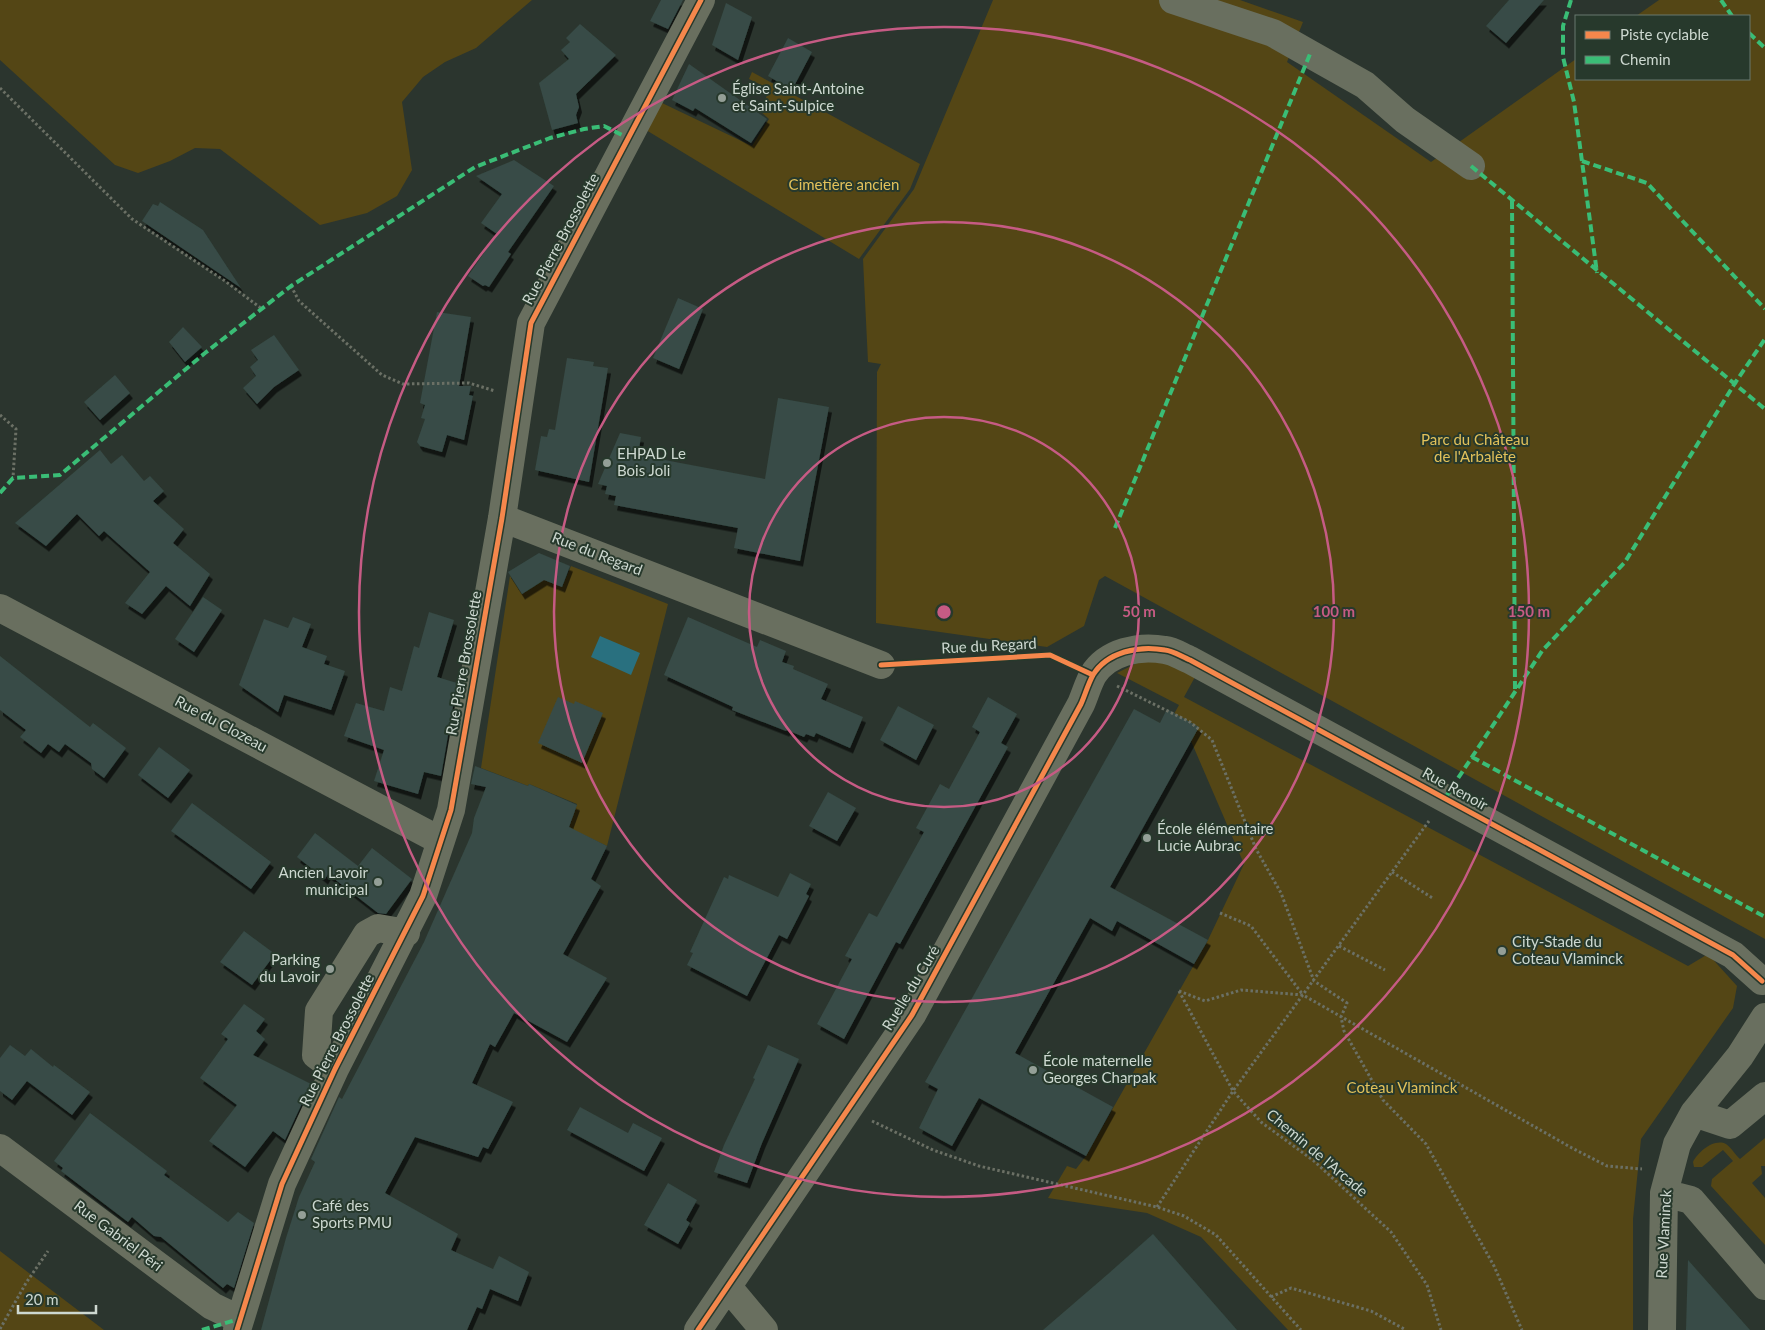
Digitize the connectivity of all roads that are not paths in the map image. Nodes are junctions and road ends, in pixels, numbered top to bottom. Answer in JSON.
{"nodes":[{"id":1,"x":700,"y":0,"type":"edge"},
{"id":2,"x":1172,"y":0,"type":"edge"},
{"id":3,"x":1471,"y":166,"type":"dead end"},
{"id":4,"x":502,"y":518,"type":"junction"},
{"id":5,"x":0,"y":608,"type":"edge"},
{"id":6,"x":1125,"y":652,"type":"joint"},
{"id":7,"x":881,"y":665,"type":"road end"},
{"id":8,"x":441,"y":842,"type":"junction"},
{"id":9,"x":406,"y":933,"type":"junction"},
{"id":10,"x":1763,"y":980,"type":"edge"},
{"id":11,"x":1765,"y":1017,"type":"edge"},
{"id":12,"x":335,"y":1070,"type":"junction"},
{"id":13,"x":1765,"y":1096,"type":"edge"},
{"id":14,"x":1694,"y":1113,"type":"junction"},
{"id":15,"x":0,"y":1148,"type":"edge"},
{"id":16,"x":1667,"y":1182,"type":"junction"},
{"id":17,"x":1765,"y":1286,"type":"edge"},
{"id":18,"x":728,"y":1287,"type":"junction"},
{"id":19,"x":238,"y":1325,"type":"edge"},
{"id":20,"x":698,"y":1330,"type":"edge"},
{"id":21,"x":764,"y":1330,"type":"edge"},
{"id":22,"x":1662,"y":1330,"type":"edge"}],
"edges":[{"from":1,"to":4,"type":"street","name":"Rue Pierre Brossolette"},
{"from":2,"to":3,"type":"street"},
{"from":4,"to":7,"type":"street","name":"Rue du Regard"},
{"from":4,"to":8,"type":"street","name":"Rue Pierre Brossolette"},
{"from":5,"to":8,"type":"street","name":"Rue du Clozeau"},
{"from":6,"to":10,"type":"street","name":"Rue Renoir"},
{"from":6,"to":18,"type":"street","name":"Ruelle du Curé"},
{"from":8,"to":9,"type":"street","name":"Rue Pierre Brossolette"},
{"from":9,"to":12,"type":"street","name":"Rue Pierre Brossolette"},
{"from":9,"to":12,"type":"street"},
{"from":10,"to":11,"type":"street","name":"Rue Renoir"},
{"from":11,"to":14,"type":"street","name":"Rue Vlaminck"},
{"from":12,"to":19,"type":"street","name":"Rue Pierre Brossolette"},
{"from":13,"to":14,"type":"street"},
{"from":14,"to":16,"type":"street","name":"Rue Vlaminck"},
{"from":15,"to":19,"type":"street","name":"Rue Gabriel Péri"},
{"from":16,"to":17,"type":"street"},
{"from":16,"to":22,"type":"street","name":"Rue Vlaminck"},
{"from":18,"to":20,"type":"street","name":"Ruelle du Curé"},
{"from":18,"to":21,"type":"street"}]}
